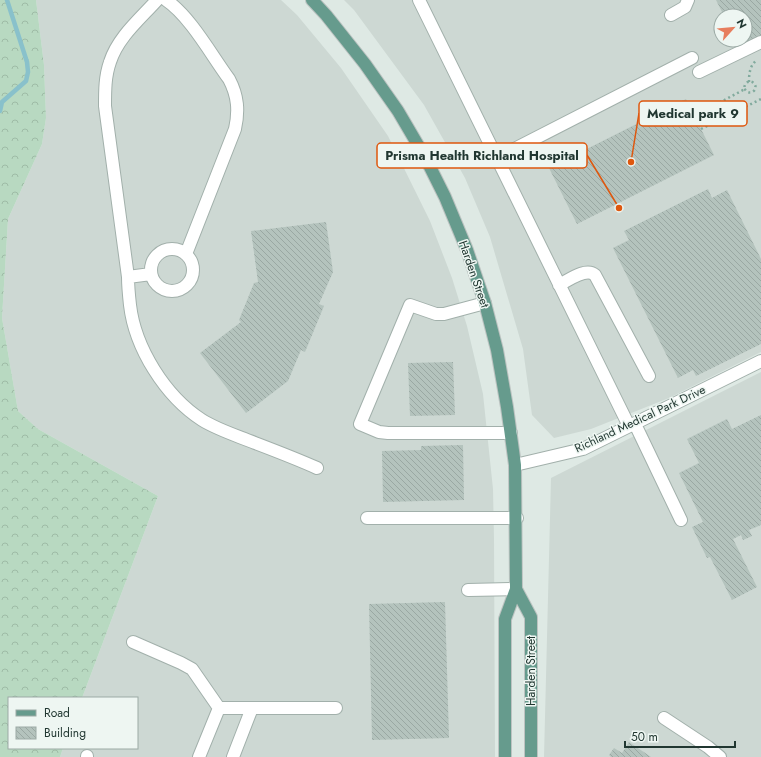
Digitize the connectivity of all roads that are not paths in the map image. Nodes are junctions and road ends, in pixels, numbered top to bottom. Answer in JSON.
{"nodes":[{"id":1,"x":157,"y":0,"type":"edge"},
{"id":2,"x":166,"y":0,"type":"edge"},
{"id":3,"x":312,"y":0,"type":"edge"},
{"id":4,"x":419,"y":0,"type":"edge"},
{"id":5,"x":688,"y":0,"type":"edge"},
{"id":6,"x":671,"y":15,"type":"dead end"},
{"id":7,"x":761,"y":42,"type":"edge"},
{"id":8,"x":692,"y":58,"type":"dead end"},
{"id":9,"x":699,"y":72,"type":"dead end"},
{"id":10,"x":497,"y":158,"type":"junction"},
{"id":11,"x":186,"y":254,"type":"junction"},
{"id":12,"x":151,"y":274,"type":"junction"},
{"id":13,"x":128,"y":277,"type":"junction"},
{"id":14,"x":559,"y":285,"type":"junction"},
{"id":15,"x":485,"y":303,"type":"junction"},
{"id":16,"x":760,"y":363,"type":"edge"},
{"id":17,"x":649,"y":376,"type":"dead end"},
{"id":18,"x":632,"y":425,"type":"junction"},
{"id":19,"x":511,"y":433,"type":"junction"},
{"id":20,"x":515,"y":466,"type":"junction"},
{"id":21,"x":317,"y":468,"type":"dead end"},
{"id":22,"x":368,"y":518,"type":"dead end"},
{"id":23,"x":517,"y":518,"type":"junction"},
{"id":24,"x":681,"y":520,"type":"dead end"},
{"id":25,"x":516,"y":589,"type":"junction"},
{"id":26,"x":468,"y":590,"type":"dead end"},
{"id":27,"x":133,"y":642,"type":"dead end"},
{"id":28,"x":219,"y":708,"type":"junction"},
{"id":29,"x":252,"y":708,"type":"junction"},
{"id":30,"x":336,"y":708,"type":"dead end"},
{"id":31,"x":664,"y":718,"type":"dead end"},
{"id":32,"x":199,"y":757,"type":"edge"},
{"id":33,"x":233,"y":757,"type":"edge"},
{"id":34,"x":506,"y":757,"type":"edge"},
{"id":35,"x":531,"y":757,"type":"edge"},
{"id":36,"x":720,"y":757,"type":"edge"}],
"edges":[{"from":1,"to":13,"type":"street"},
{"from":2,"to":11,"type":"street"},
{"from":3,"to":15,"type":"main road","name":"Harden Street"},
{"from":4,"to":10,"type":"street"},
{"from":5,"to":6,"type":"street"},
{"from":7,"to":9,"type":"street"},
{"from":8,"to":10,"type":"street"},
{"from":10,"to":14,"type":"street"},
{"from":11,"to":12,"type":"street"},
{"from":11,"to":12,"type":"street"},
{"from":12,"to":13,"type":"street"},
{"from":13,"to":21,"type":"street"},
{"from":14,"to":17,"type":"street"},
{"from":14,"to":18,"type":"street"},
{"from":15,"to":19,"type":"main road","name":"Harden Street"},
{"from":15,"to":19,"type":"street"},
{"from":16,"to":18,"type":"street","name":"Richland Medical Park Drive"},
{"from":18,"to":20,"type":"street","name":"Richland Medical Park Drive"},
{"from":18,"to":24,"type":"street"},
{"from":19,"to":20,"type":"main road","name":"Harden Street"},
{"from":20,"to":23,"type":"main road","name":"Harden Street"},
{"from":22,"to":23,"type":"street"},
{"from":23,"to":25,"type":"main road","name":"Harden Street"},
{"from":25,"to":26,"type":"street"},
{"from":25,"to":34,"type":"main road","name":"Harden Street"},
{"from":25,"to":35,"type":"main road","name":"Harden Street"},
{"from":27,"to":28,"type":"street"},
{"from":28,"to":29,"type":"street"},
{"from":28,"to":32,"type":"street"},
{"from":29,"to":30,"type":"street"},
{"from":29,"to":33,"type":"street"},
{"from":31,"to":36,"type":"street"}]}
